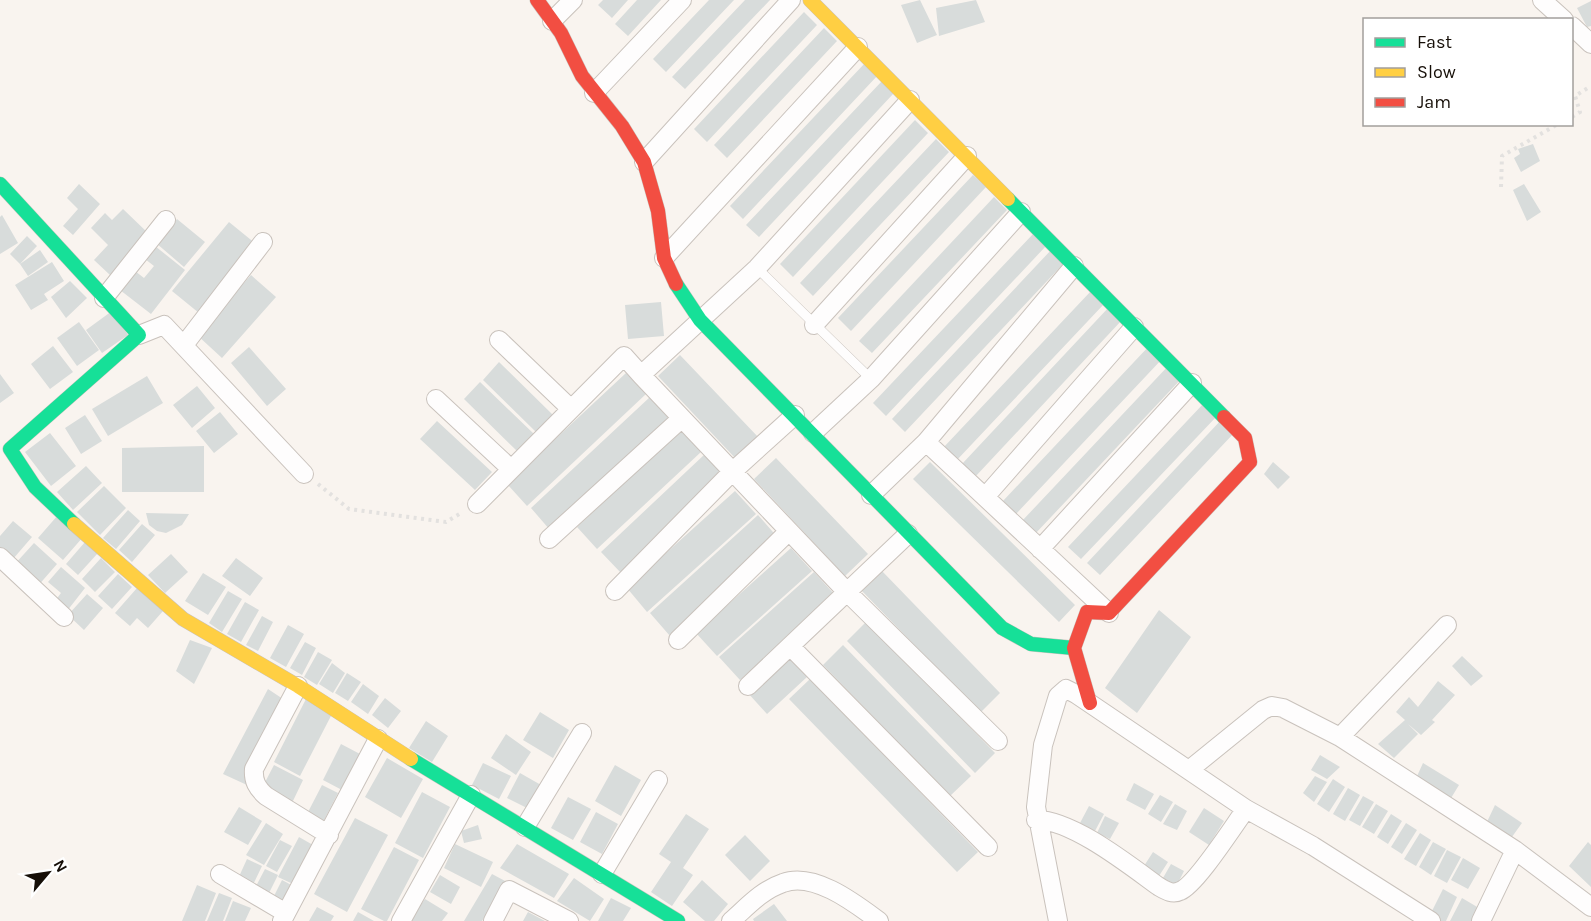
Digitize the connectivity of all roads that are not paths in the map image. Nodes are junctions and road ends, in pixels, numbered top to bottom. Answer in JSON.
{"nodes":[{"id":1,"x":537,"y":0,"type":"edge"},
{"id":2,"x":573,"y":0,"type":"edge"},
{"id":3,"x":682,"y":0,"type":"edge"},
{"id":4,"x":791,"y":0,"type":"edge"},
{"id":5,"x":810,"y":0,"type":"edge"},
{"id":6,"x":1542,"y":0,"type":"edge"},
{"id":7,"x":1562,"y":18,"type":"edge"},
{"id":8,"x":552,"y":21,"type":"junction"},
{"id":9,"x":1573,"y":28,"type":"edge"},
{"id":10,"x":1591,"y":44,"type":"edge"},
{"id":11,"x":858,"y":47,"type":"junction"},
{"id":12,"x":594,"y":93,"type":"junction"},
{"id":13,"x":910,"y":100,"type":"junction"},
{"id":14,"x":966,"y":156,"type":"junction"},
{"id":15,"x":644,"y":162,"type":"junction"},
{"id":16,"x":0,"y":184,"type":"edge"},
{"id":17,"x":1021,"y":212,"type":"junction"},
{"id":18,"x":166,"y":220,"type":"dead end"},
{"id":19,"x":264,"y":242,"type":"dead end"},
{"id":20,"x":664,"y":258,"type":"junction"},
{"id":21,"x":1074,"y":266,"type":"junction"},
{"id":22,"x":757,"y":268,"type":"junction"},
{"id":23,"x":104,"y":298,"type":"junction"},
{"id":24,"x":700,"y":320,"type":"junction"},
{"id":25,"x":814,"y":325,"type":"junction"},
{"id":26,"x":1134,"y":327,"type":"junction"},
{"id":27,"x":139,"y":335,"type":"junction"},
{"id":28,"x":499,"y":340,"type":"dead end"},
{"id":29,"x":184,"y":345,"type":"junction"},
{"id":30,"x":641,"y":375,"type":"junction"},
{"id":31,"x":871,"y":379,"type":"junction"},
{"id":32,"x":1192,"y":383,"type":"junction"},
{"id":33,"x":436,"y":399,"type":"dead end"},
{"id":34,"x":570,"y":408,"type":"junction"},
{"id":35,"x":795,"y":415,"type":"junction"},
{"id":36,"x":682,"y":418,"type":"junction"},
{"id":37,"x":813,"y":433,"type":"junction"},
{"id":38,"x":926,"y":442,"type":"junction"},
{"id":39,"x":3,"y":448,"type":"edge"},
{"id":40,"x":511,"y":469,"type":"junction"},
{"id":41,"x":732,"y":472,"type":"junction"},
{"id":42,"x":304,"y":474,"type":"road end"},
{"id":43,"x":871,"y":495,"type":"junction"},
{"id":44,"x":985,"y":497,"type":"junction"},
{"id":45,"x":477,"y":504,"type":"road end"},
{"id":46,"x":789,"y":531,"type":"junction"},
{"id":47,"x":908,"y":534,"type":"junction"},
{"id":48,"x":549,"y":539,"type":"dead end"},
{"id":49,"x":1040,"y":549,"type":"junction"},
{"id":50,"x":0,"y":557,"type":"edge"},
{"id":51,"x":615,"y":591,"type":"dead end"},
{"id":52,"x":846,"y":592,"type":"junction"},
{"id":53,"x":1109,"y":613,"type":"junction"},
{"id":54,"x":64,"y":617,"type":"dead end"},
{"id":55,"x":1447,"y":625,"type":"dead end"},
{"id":56,"x":678,"y":640,"type":"dead end"},
{"id":57,"x":790,"y":646,"type":"junction"},
{"id":58,"x":1074,"y":648,"type":"junction"},
{"id":59,"x":298,"y":686,"type":"junction"},
{"id":60,"x":748,"y":686,"type":"dead end"},
{"id":61,"x":1090,"y":703,"type":"junction"},
{"id":62,"x":582,"y":733,"type":"dead end"},
{"id":63,"x":1340,"y":737,"type":"junction"},
{"id":64,"x":378,"y":738,"type":"junction"},
{"id":65,"x":998,"y":741,"type":"dead end"},
{"id":66,"x":1189,"y":770,"type":"junction"},
{"id":67,"x":658,"y":780,"type":"dead end"},
{"id":68,"x":471,"y":795,"type":"junction"},
{"id":69,"x":1246,"y":809,"type":"junction"},
{"id":70,"x":1036,"y":820,"type":"junction"},
{"id":71,"x":525,"y":827,"type":"junction"},
{"id":72,"x":329,"y":835,"type":"junction"},
{"id":73,"x":988,"y":847,"type":"dead end"},
{"id":74,"x":1515,"y":850,"type":"junction"},
{"id":75,"x":220,"y":874,"type":"dead end"},
{"id":76,"x":602,"y":874,"type":"junction"},
{"id":77,"x":1591,"y":907,"type":"edge"},
{"id":78,"x":284,"y":917,"type":"edge"},
{"id":79,"x":400,"y":921,"type":"edge"},
{"id":80,"x":493,"y":921,"type":"edge"},
{"id":81,"x":569,"y":921,"type":"edge"},
{"id":82,"x":678,"y":921,"type":"edge"},
{"id":83,"x":731,"y":921,"type":"edge"},
{"id":84,"x":879,"y":921,"type":"edge"},
{"id":85,"x":1058,"y":921,"type":"edge"},
{"id":86,"x":1431,"y":921,"type":"edge"},
{"id":87,"x":1481,"y":921,"type":"edge"}],
"edges":[{"from":1,"to":8,"type":"street"},
{"from":2,"to":8,"type":"street"},
{"from":3,"to":12,"type":"street"},
{"from":4,"to":15,"type":"street"},
{"from":5,"to":11,"type":"street"},
{"from":6,"to":7,"type":"street"},
{"from":8,"to":12,"type":"street"},
{"from":9,"to":10,"type":"street"},
{"from":11,"to":13,"type":"street"},
{"from":11,"to":20,"type":"street"},
{"from":12,"to":15,"type":"street"},
{"from":13,"to":14,"type":"street"},
{"from":13,"to":22,"type":"street"},
{"from":14,"to":17,"type":"street"},
{"from":14,"to":25,"type":"street"},
{"from":15,"to":20,"type":"street"},
{"from":16,"to":23,"type":"street"},
{"from":17,"to":21,"type":"street"},
{"from":17,"to":31,"type":"street"},
{"from":18,"to":23,"type":"street"},
{"from":19,"to":29,"type":"street"},
{"from":20,"to":24,"type":"street"},
{"from":21,"to":26,"type":"street"},
{"from":21,"to":38,"type":"street"},
{"from":22,"to":24,"type":"street"},
{"from":22,"to":25,"type":"lane"},
{"from":23,"to":27,"type":"street"},
{"from":24,"to":30,"type":"street"},
{"from":24,"to":35,"type":"street"},
{"from":25,"to":31,"type":"lane"},
{"from":26,"to":32,"type":"street"},
{"from":26,"to":44,"type":"street"},
{"from":27,"to":29,"type":"street"},
{"from":27,"to":39,"type":"street"},
{"from":28,"to":34,"type":"street"},
{"from":29,"to":42,"type":"street"},
{"from":30,"to":34,"type":"street"},
{"from":30,"to":36,"type":"street"},
{"from":31,"to":37,"type":"street"},
{"from":32,"to":49,"type":"street"},
{"from":32,"to":53,"type":"street"},
{"from":33,"to":40,"type":"street"},
{"from":34,"to":40,"type":"street"},
{"from":35,"to":37,"type":"street"},
{"from":35,"to":41,"type":"street"},
{"from":36,"to":41,"type":"street"},
{"from":36,"to":48,"type":"street"},
{"from":37,"to":43,"type":"street"},
{"from":38,"to":43,"type":"street"},
{"from":38,"to":44,"type":"street"},
{"from":39,"to":59,"type":"street"},
{"from":40,"to":45,"type":"street"},
{"from":41,"to":46,"type":"street"},
{"from":41,"to":51,"type":"street"},
{"from":43,"to":47,"type":"street"},
{"from":44,"to":49,"type":"street"},
{"from":46,"to":52,"type":"street"},
{"from":46,"to":56,"type":"street"},
{"from":47,"to":52,"type":"street"},
{"from":47,"to":58,"type":"street"},
{"from":49,"to":53,"type":"street"},
{"from":50,"to":54,"type":"street"},
{"from":52,"to":57,"type":"street"},
{"from":52,"to":65,"type":"street"},
{"from":53,"to":58,"type":"street"},
{"from":55,"to":63,"type":"street"},
{"from":57,"to":60,"type":"street"},
{"from":57,"to":73,"type":"street"},
{"from":58,"to":61,"type":"street"},
{"from":59,"to":64,"type":"street"},
{"from":59,"to":72,"type":"street"},
{"from":61,"to":66,"type":"street"},
{"from":61,"to":70,"type":"street"},
{"from":62,"to":71,"type":"street"},
{"from":63,"to":66,"type":"street"},
{"from":63,"to":74,"type":"street"},
{"from":64,"to":68,"type":"street"},
{"from":64,"to":72,"type":"street"},
{"from":66,"to":69,"type":"street"},
{"from":67,"to":76,"type":"street"},
{"from":68,"to":71,"type":"street"},
{"from":68,"to":79,"type":"street"},
{"from":69,"to":70,"type":"street"},
{"from":69,"to":86,"type":"street"},
{"from":70,"to":85,"type":"street"},
{"from":71,"to":76,"type":"street"},
{"from":72,"to":78,"type":"street"},
{"from":74,"to":77,"type":"street"},
{"from":74,"to":87,"type":"street"},
{"from":75,"to":78,"type":"street"},
{"from":76,"to":82,"type":"street"},
{"from":80,"to":81,"type":"street"},
{"from":83,"to":84,"type":"street"}]}
